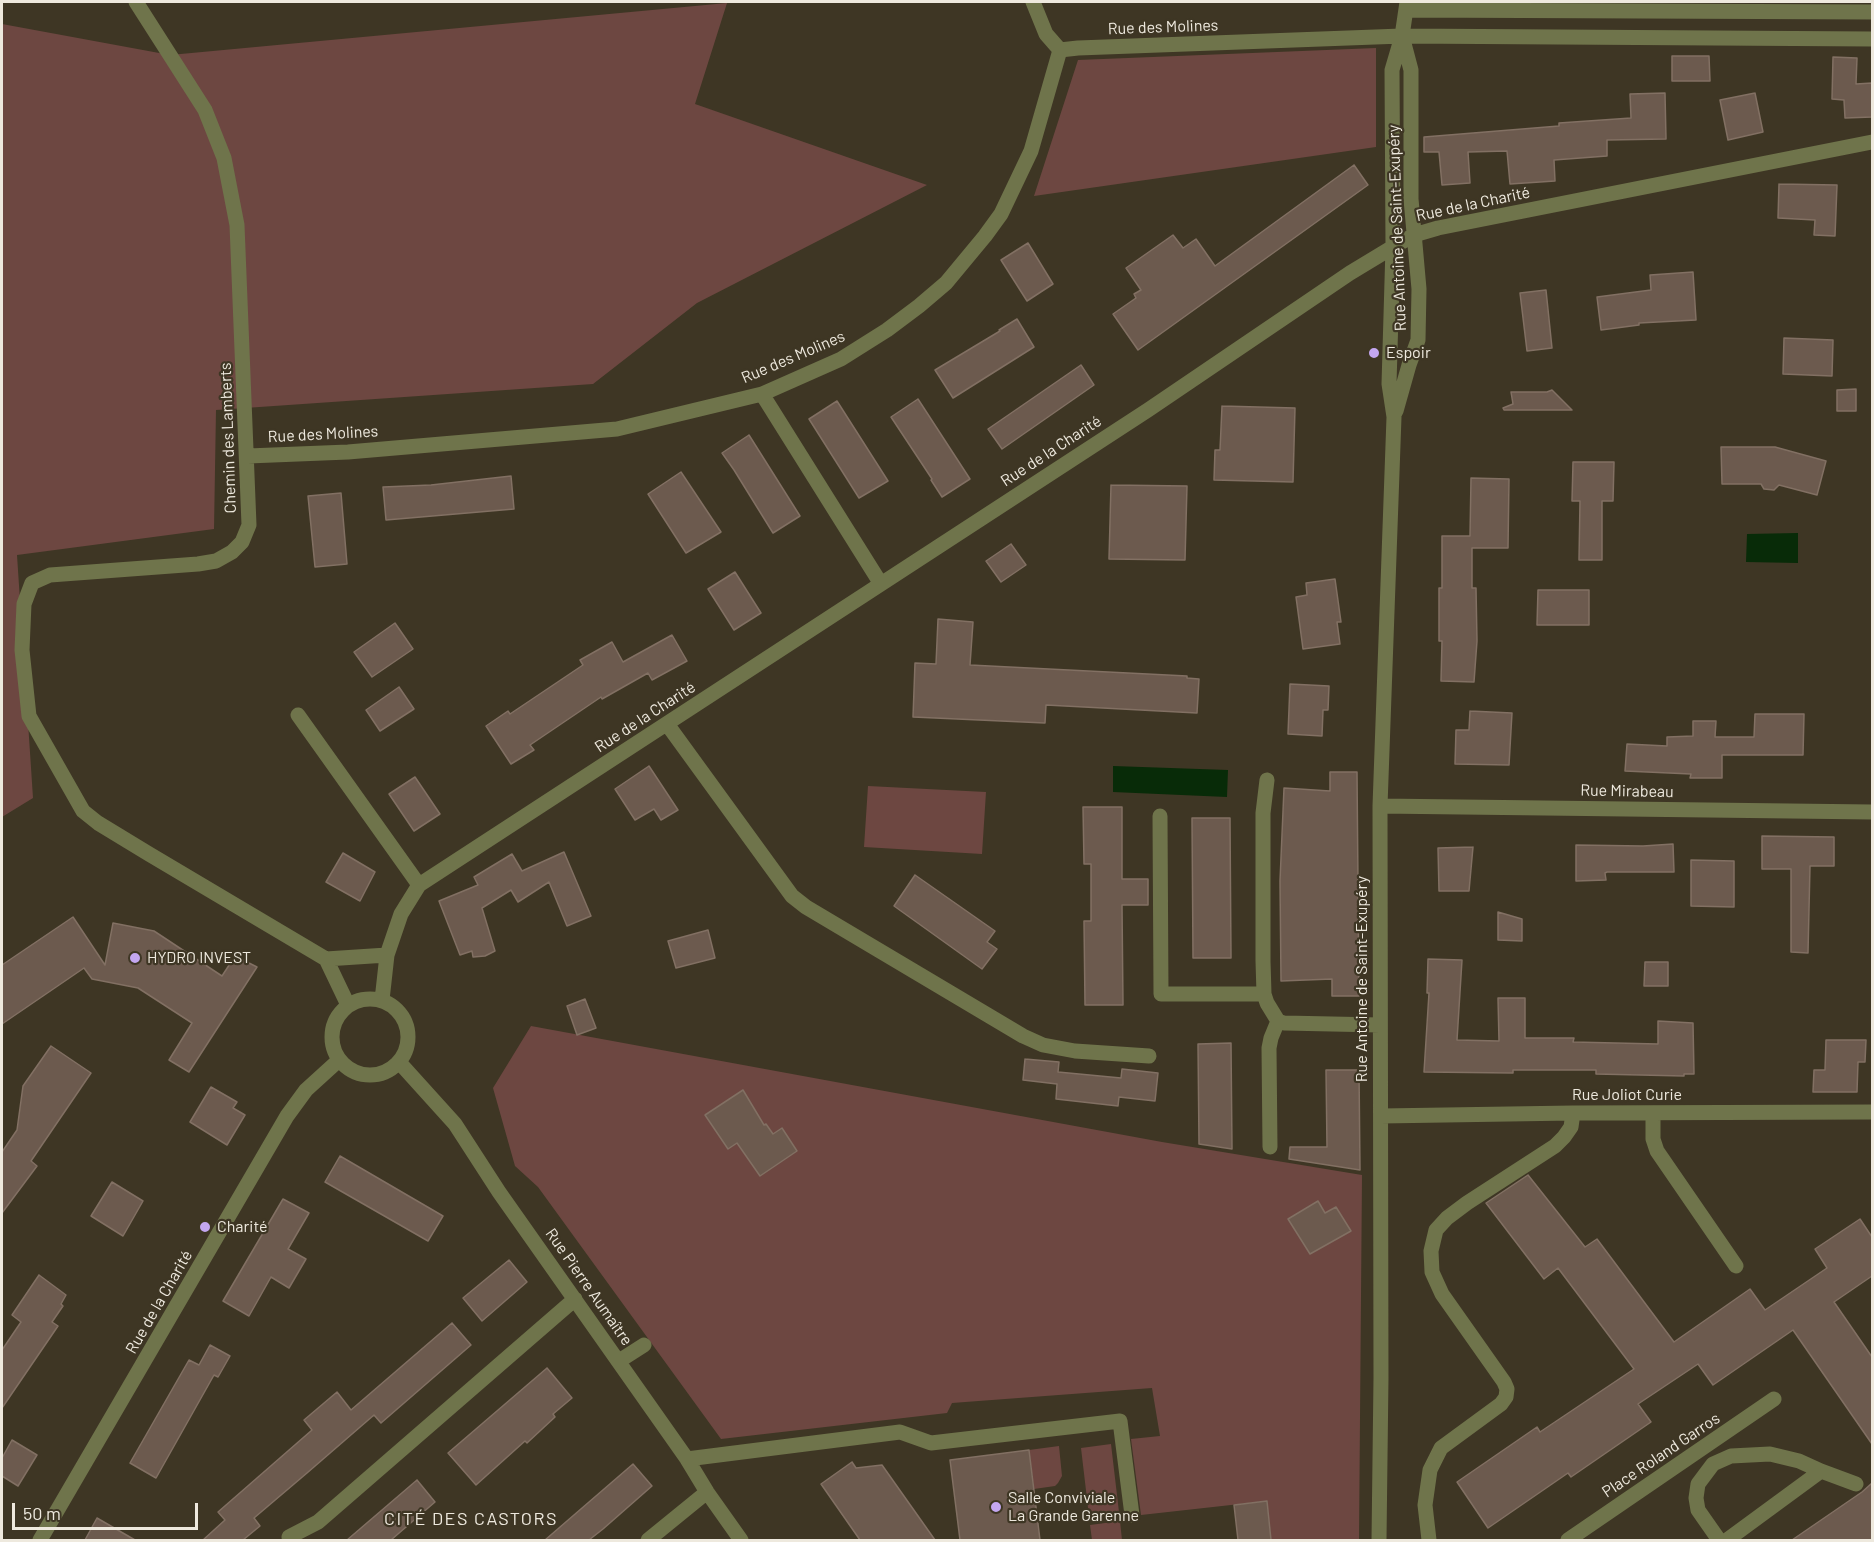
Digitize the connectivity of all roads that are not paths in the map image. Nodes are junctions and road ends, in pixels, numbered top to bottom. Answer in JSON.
{"nodes":[{"id":1,"x":136,"y":2,"type":"edge"},
{"id":2,"x":1033,"y":2,"type":"edge"},
{"id":3,"x":1406,"y":6,"type":"edge"},
{"id":4,"x":1872,"y":12,"type":"edge"},
{"id":5,"x":1402,"y":36,"type":"junction"},
{"id":6,"x":1872,"y":39,"type":"edge"},
{"id":7,"x":1060,"y":50,"type":"junction"},
{"id":8,"x":1872,"y":142,"type":"edge"},
{"id":9,"x":1414,"y":235,"type":"junction"},
{"id":10,"x":1393,"y":247,"type":"junction"},
{"id":11,"x":762,"y":393,"type":"junction"},
{"id":12,"x":1395,"y":417,"type":"junction"},
{"id":13,"x":248,"y":456,"type":"junction"},
{"id":14,"x":881,"y":584,"type":"junction"},
{"id":15,"x":298,"y":715,"type":"dead end"},
{"id":16,"x":667,"y":724,"type":"junction"},
{"id":17,"x":1267,"y":780,"type":"dead end"},
{"id":18,"x":1380,"y":806,"type":"junction"},
{"id":19,"x":1872,"y":812,"type":"edge"},
{"id":20,"x":1160,"y":816,"type":"dead end"},
{"id":21,"x":419,"y":885,"type":"junction"},
{"id":22,"x":387,"y":955,"type":"junction"},
{"id":23,"x":326,"y":959,"type":"junction"},
{"id":24,"x":1264,"y":994,"type":"junction"},
{"id":25,"x":382,"y":1000,"type":"junction"},
{"id":26,"x":348,"y":1005,"type":"junction"},
{"id":27,"x":1278,"y":1021,"type":"junction"},
{"id":28,"x":1380,"y":1025,"type":"junction"},
{"id":29,"x":1149,"y":1056,"type":"dead end"},
{"id":30,"x":339,"y":1060,"type":"junction"},
{"id":31,"x":399,"y":1062,"type":"junction"},
{"id":32,"x":1573,"y":1113,"type":"junction"},
{"id":33,"x":1872,"y":1113,"type":"edge"},
{"id":34,"x":1653,"y":1114,"type":"junction"},
{"id":35,"x":1381,"y":1116,"type":"junction"},
{"id":36,"x":1270,"y":1147,"type":"dead end"},
{"id":37,"x":1736,"y":1266,"type":"dead end"},
{"id":38,"x":575,"y":1299,"type":"junction"},
{"id":39,"x":644,"y":1345,"type":"dead end"},
{"id":40,"x":619,"y":1361,"type":"junction"},
{"id":41,"x":1774,"y":1399,"type":"dead end"},
{"id":42,"x":687,"y":1459,"type":"junction"},
{"id":43,"x":1821,"y":1471,"type":"junction"},
{"id":44,"x":1856,"y":1485,"type":"dead end"},
{"id":45,"x":707,"y":1492,"type":"junction"},
{"id":46,"x":1132,"y":1515,"type":"dead end"},
{"id":47,"x":289,"y":1537,"type":"dead end"},
{"id":48,"x":40,"y":1540,"type":"edge"},
{"id":49,"x":648,"y":1540,"type":"edge"},
{"id":50,"x":741,"y":1540,"type":"edge"},
{"id":51,"x":1379,"y":1540,"type":"edge"},
{"id":52,"x":1429,"y":1540,"type":"edge"},
{"id":53,"x":1569,"y":1540,"type":"edge"},
{"id":54,"x":1719,"y":1540,"type":"edge"},
{"id":55,"x":1728,"y":1540,"type":"edge"}],
"edges":[{"from":1,"to":13,"type":"street","name":"Chemin des Lamberts"},
{"from":2,"to":7,"type":"street"},
{"from":3,"to":4,"type":"street"},
{"from":3,"to":5,"type":"street","name":"Rue Antoine de Saint-Exupéry"},
{"from":5,"to":6,"type":"street","name":"Rue des Molines"},
{"from":5,"to":7,"type":"street","name":"Rue des Molines"},
{"from":5,"to":9,"type":"street","name":"Rue Antoine de Saint-Exupéry"},
{"from":5,"to":10,"type":"street","name":"Rue Antoine de Saint-Exupéry"},
{"from":7,"to":11,"type":"street","name":"Rue des Molines"},
{"from":8,"to":9,"type":"street","name":"Rue de la Charité"},
{"from":9,"to":10,"type":"street","name":"Rue de la Charité"},
{"from":9,"to":12,"type":"street","name":"Rue Antoine de Saint-Exupéry"},
{"from":10,"to":12,"type":"street","name":"Rue Antoine de Saint-Exupéry"},
{"from":10,"to":14,"type":"street","name":"Rue de la Charité"},
{"from":11,"to":13,"type":"street","name":"Rue des Molines"},
{"from":11,"to":14,"type":"street"},
{"from":12,"to":18,"type":"street","name":"Rue Antoine de Saint-Exupéry"},
{"from":13,"to":23,"type":"street","name":"Chemin des Lamberts"},
{"from":14,"to":16,"type":"street","name":"Rue de la Charité"},
{"from":15,"to":21,"type":"street"},
{"from":16,"to":21,"type":"street","name":"Rue de la Charité"},
{"from":16,"to":29,"type":"street"},
{"from":17,"to":24,"type":"street"},
{"from":18,"to":19,"type":"street","name":"Rue Mirabeau"},
{"from":18,"to":28,"type":"street","name":"Rue Antoine de Saint-Exupéry"},
{"from":20,"to":24,"type":"street"},
{"from":21,"to":22,"type":"street","name":"Rue de la Charité"},
{"from":22,"to":23,"type":"street"},
{"from":22,"to":25,"type":"street","name":"Rue de la Charité"},
{"from":23,"to":26,"type":"street"},
{"from":24,"to":27,"type":"street"},
{"from":25,"to":26,"type":"street"},
{"from":25,"to":31,"type":"street"},
{"from":26,"to":30,"type":"street"},
{"from":27,"to":28,"type":"street"},
{"from":27,"to":36,"type":"street"},
{"from":28,"to":35,"type":"street","name":"Rue Antoine de Saint-Exupéry"},
{"from":30,"to":31,"type":"street"},
{"from":30,"to":48,"type":"street","name":"Rue de la Charité"},
{"from":31,"to":38,"type":"street","name":"Rue Pierre Aumaître"},
{"from":32,"to":34,"type":"street","name":"Rue Joliot Curie"},
{"from":32,"to":35,"type":"street","name":"Rue Joliot Curie"},
{"from":32,"to":52,"type":"street"},
{"from":33,"to":34,"type":"street","name":"Rue Joliot Curie"},
{"from":34,"to":37,"type":"street"},
{"from":35,"to":51,"type":"street","name":"Rue Antoine de Saint-Exupéry"},
{"from":38,"to":40,"type":"street","name":"Rue Pierre Aumaître"},
{"from":38,"to":47,"type":"street"},
{"from":39,"to":40,"type":"street"},
{"from":40,"to":42,"type":"street","name":"Rue Pierre Aumaître"},
{"from":41,"to":53,"type":"street","name":"Place Roland Garros"},
{"from":42,"to":45,"type":"street","name":"Rue Pierre Aumaître"},
{"from":42,"to":46,"type":"street"},
{"from":43,"to":44,"type":"street"},
{"from":43,"to":54,"type":"street"},
{"from":43,"to":55,"type":"street"},
{"from":45,"to":49,"type":"street"},
{"from":45,"to":50,"type":"street","name":"Rue Pierre Aumaître"}]}
